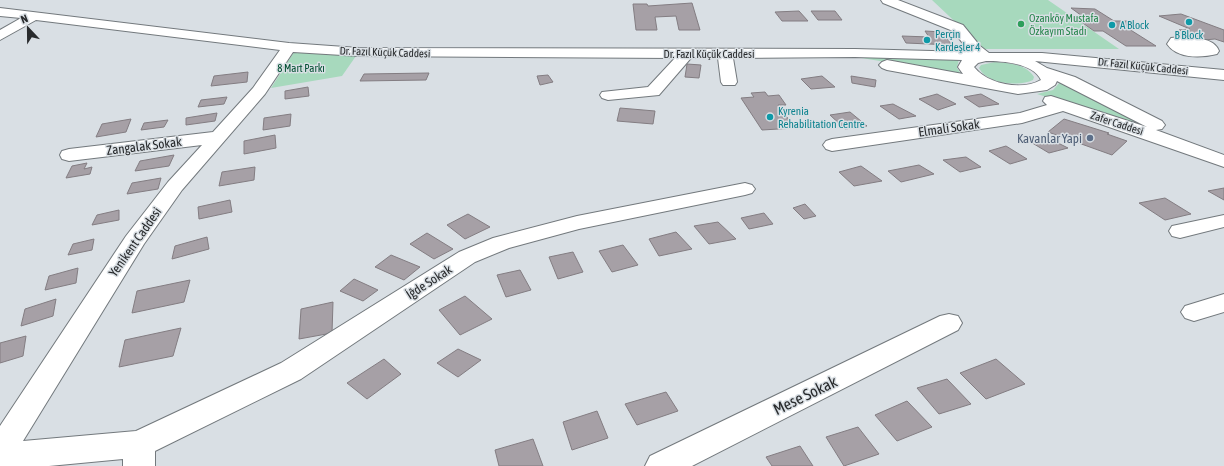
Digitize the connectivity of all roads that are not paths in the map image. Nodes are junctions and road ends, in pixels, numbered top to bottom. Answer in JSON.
{"nodes":[{"id":1,"x":887,"y":0,"type":"edge"},
{"id":2,"x":0,"y":12,"type":"edge"},
{"id":3,"x":34,"y":16,"type":"junction"},
{"id":4,"x":0,"y":36,"type":"edge"},
{"id":5,"x":670,"y":40,"type":"dead end"},
{"id":6,"x":289,"y":47,"type":"junction"},
{"id":7,"x":1197,"y":53,"type":"dead end"},
{"id":8,"x":681,"y":54,"type":"junction"},
{"id":9,"x":725,"y":54,"type":"junction"},
{"id":10,"x":772,"y":54,"type":"junction"},
{"id":11,"x":988,"y":57,"type":"junction"},
{"id":12,"x":1063,"y":58,"type":"junction"},
{"id":13,"x":1042,"y":71,"type":"junction"},
{"id":14,"x":1191,"y":72,"type":"junction"},
{"id":15,"x":1224,"y":75,"type":"edge"},
{"id":16,"x":729,"y":82,"type":"dead end"},
{"id":17,"x":984,"y":82,"type":"junction"},
{"id":18,"x":1010,"y":88,"type":"junction"},
{"id":19,"x":608,"y":95,"type":"dead end"},
{"id":20,"x":1064,"y":105,"type":"junction"},
{"id":21,"x":220,"y":137,"type":"junction"},
{"id":22,"x":832,"y":145,"type":"dead end"},
{"id":23,"x":69,"y":156,"type":"dead end"},
{"id":24,"x":1224,"y":160,"type":"edge"},
{"id":25,"x":745,"y":189,"type":"dead end"},
{"id":26,"x":1224,"y":221,"type":"edge"},
{"id":27,"x":1180,"y":231,"type":"dead end"},
{"id":28,"x":1224,"y":303,"type":"edge"},
{"id":29,"x":1194,"y":312,"type":"dead end"},
{"id":30,"x":949,"y":323,"type":"dead end"},
{"id":31,"x":0,"y":452,"type":"edge"},
{"id":32,"x":139,"y":455,"type":"edge"},
{"id":33,"x":0,"y":457,"type":"edge"},
{"id":34,"x":661,"y":466,"type":"edge"}],
"edges":[{"from":1,"to":11,"type":"street"},
{"from":2,"to":3,"type":"street","name":"Dr. Fazıl Küçük Caddesi"},
{"from":3,"to":4,"type":"street"},
{"from":3,"to":6,"type":"street","name":"Dr. Fazıl Küçük Caddesi"},
{"from":5,"to":8,"type":"street"},
{"from":6,"to":8,"type":"street","name":"Dr. Fazıl Küçük Caddesi"},
{"from":6,"to":21,"type":"street","name":"Yenikent Caddesi"},
{"from":7,"to":14,"type":"street"},
{"from":8,"to":9,"type":"street","name":"Dr. Fazıl Küçük Caddesi"},
{"from":8,"to":19,"type":"street"},
{"from":9,"to":10,"type":"street","name":"Dr. Fazıl Küçük Caddesi"},
{"from":9,"to":16,"type":"street"},
{"from":10,"to":11,"type":"street","name":"Dr. Fazıl Küçük Caddesi"},
{"from":10,"to":17,"type":"street","name":"Dr. Fazıl Küçük Caddesi"},
{"from":11,"to":12,"type":"street","name":"Dr. Fazıl Küçük Caddesi"},
{"from":11,"to":13,"type":"street","name":"Zafer Caddesi"},
{"from":11,"to":17,"type":"street"},
{"from":12,"to":13,"type":"street","name":"Dr. Fazıl Küçük Caddesi"},
{"from":12,"to":14,"type":"street","name":"Dr. Fazıl Küçük Caddesi"},
{"from":13,"to":18,"type":"street"},
{"from":13,"to":24,"type":"street","name":"Zafer Caddesi"},
{"from":14,"to":15,"type":"street","name":"Dr. Fazıl Küçük Caddesi"},
{"from":17,"to":18,"type":"street","name":"Dr. Fazıl Küçük Caddesi"},
{"from":18,"to":20,"type":"street","name":"Zafer Caddesi"},
{"from":20,"to":22,"type":"street","name":"Elmali Sokak"},
{"from":20,"to":24,"type":"street","name":"Zafer Caddesi"},
{"from":21,"to":23,"type":"street","name":"Zangalak Sokak"},
{"from":21,"to":31,"type":"street","name":"Yenikent Caddesi"},
{"from":25,"to":32,"type":"street","name":"İĝde Sokak"},
{"from":26,"to":27,"type":"street"},
{"from":28,"to":29,"type":"street"},
{"from":30,"to":34,"type":"street","name":"Mese Sokak"},
{"from":32,"to":33,"type":"street"}]}
